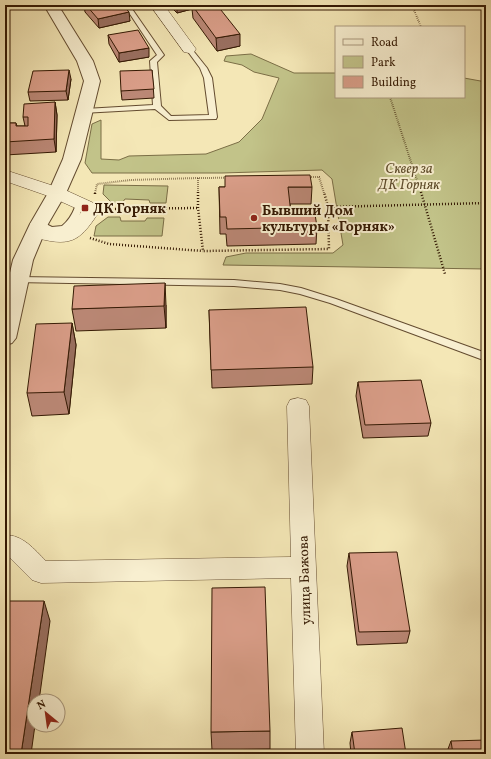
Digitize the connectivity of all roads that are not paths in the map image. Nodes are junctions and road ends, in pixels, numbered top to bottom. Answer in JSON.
{"nodes":[{"id":1,"x":51,"y":5,"type":"edge"},
{"id":2,"x":128,"y":5,"type":"edge"},
{"id":3,"x":156,"y":5,"type":"edge"},
{"id":4,"x":188,"y":49,"type":"joint"},
{"id":5,"x":157,"y":107,"type":"junction"},
{"id":6,"x":85,"y":111,"type":"junction"},
{"id":7,"x":5,"y":175,"type":"edge"},
{"id":8,"x":57,"y":193,"type":"junction"},
{"id":9,"x":39,"y":224,"type":"junction"},
{"id":10,"x":18,"y":280,"type":"junction"},
{"id":11,"x":5,"y":338,"type":"edge"},
{"id":12,"x":486,"y":357,"type":"edge"},
{"id":13,"x":298,"y":406,"type":"dead end"},
{"id":14,"x":5,"y":546,"type":"edge"},
{"id":15,"x":303,"y":567,"type":"junction"},
{"id":16,"x":310,"y":754,"type":"edge"}],
"edges":[{"from":1,"to":6,"type":"street"},
{"from":2,"to":5,"type":"lane"},
{"from":3,"to":4,"type":"street"},
{"from":4,"to":5,"type":"lane"},
{"from":5,"to":6,"type":"lane"},
{"from":6,"to":8,"type":"street"},
{"from":7,"to":8,"type":"street"},
{"from":8,"to":9,"type":"street"},
{"from":8,"to":9,"type":"lane"},
{"from":8,"to":9,"type":"street"},
{"from":9,"to":10,"type":"street"},
{"from":10,"to":11,"type":"street"},
{"from":10,"to":12,"type":"lane"},
{"from":13,"to":15,"type":"street","name":"улица Бажова"},
{"from":14,"to":15,"type":"street"},
{"from":15,"to":16,"type":"street","name":"улица Бажова"}]}
